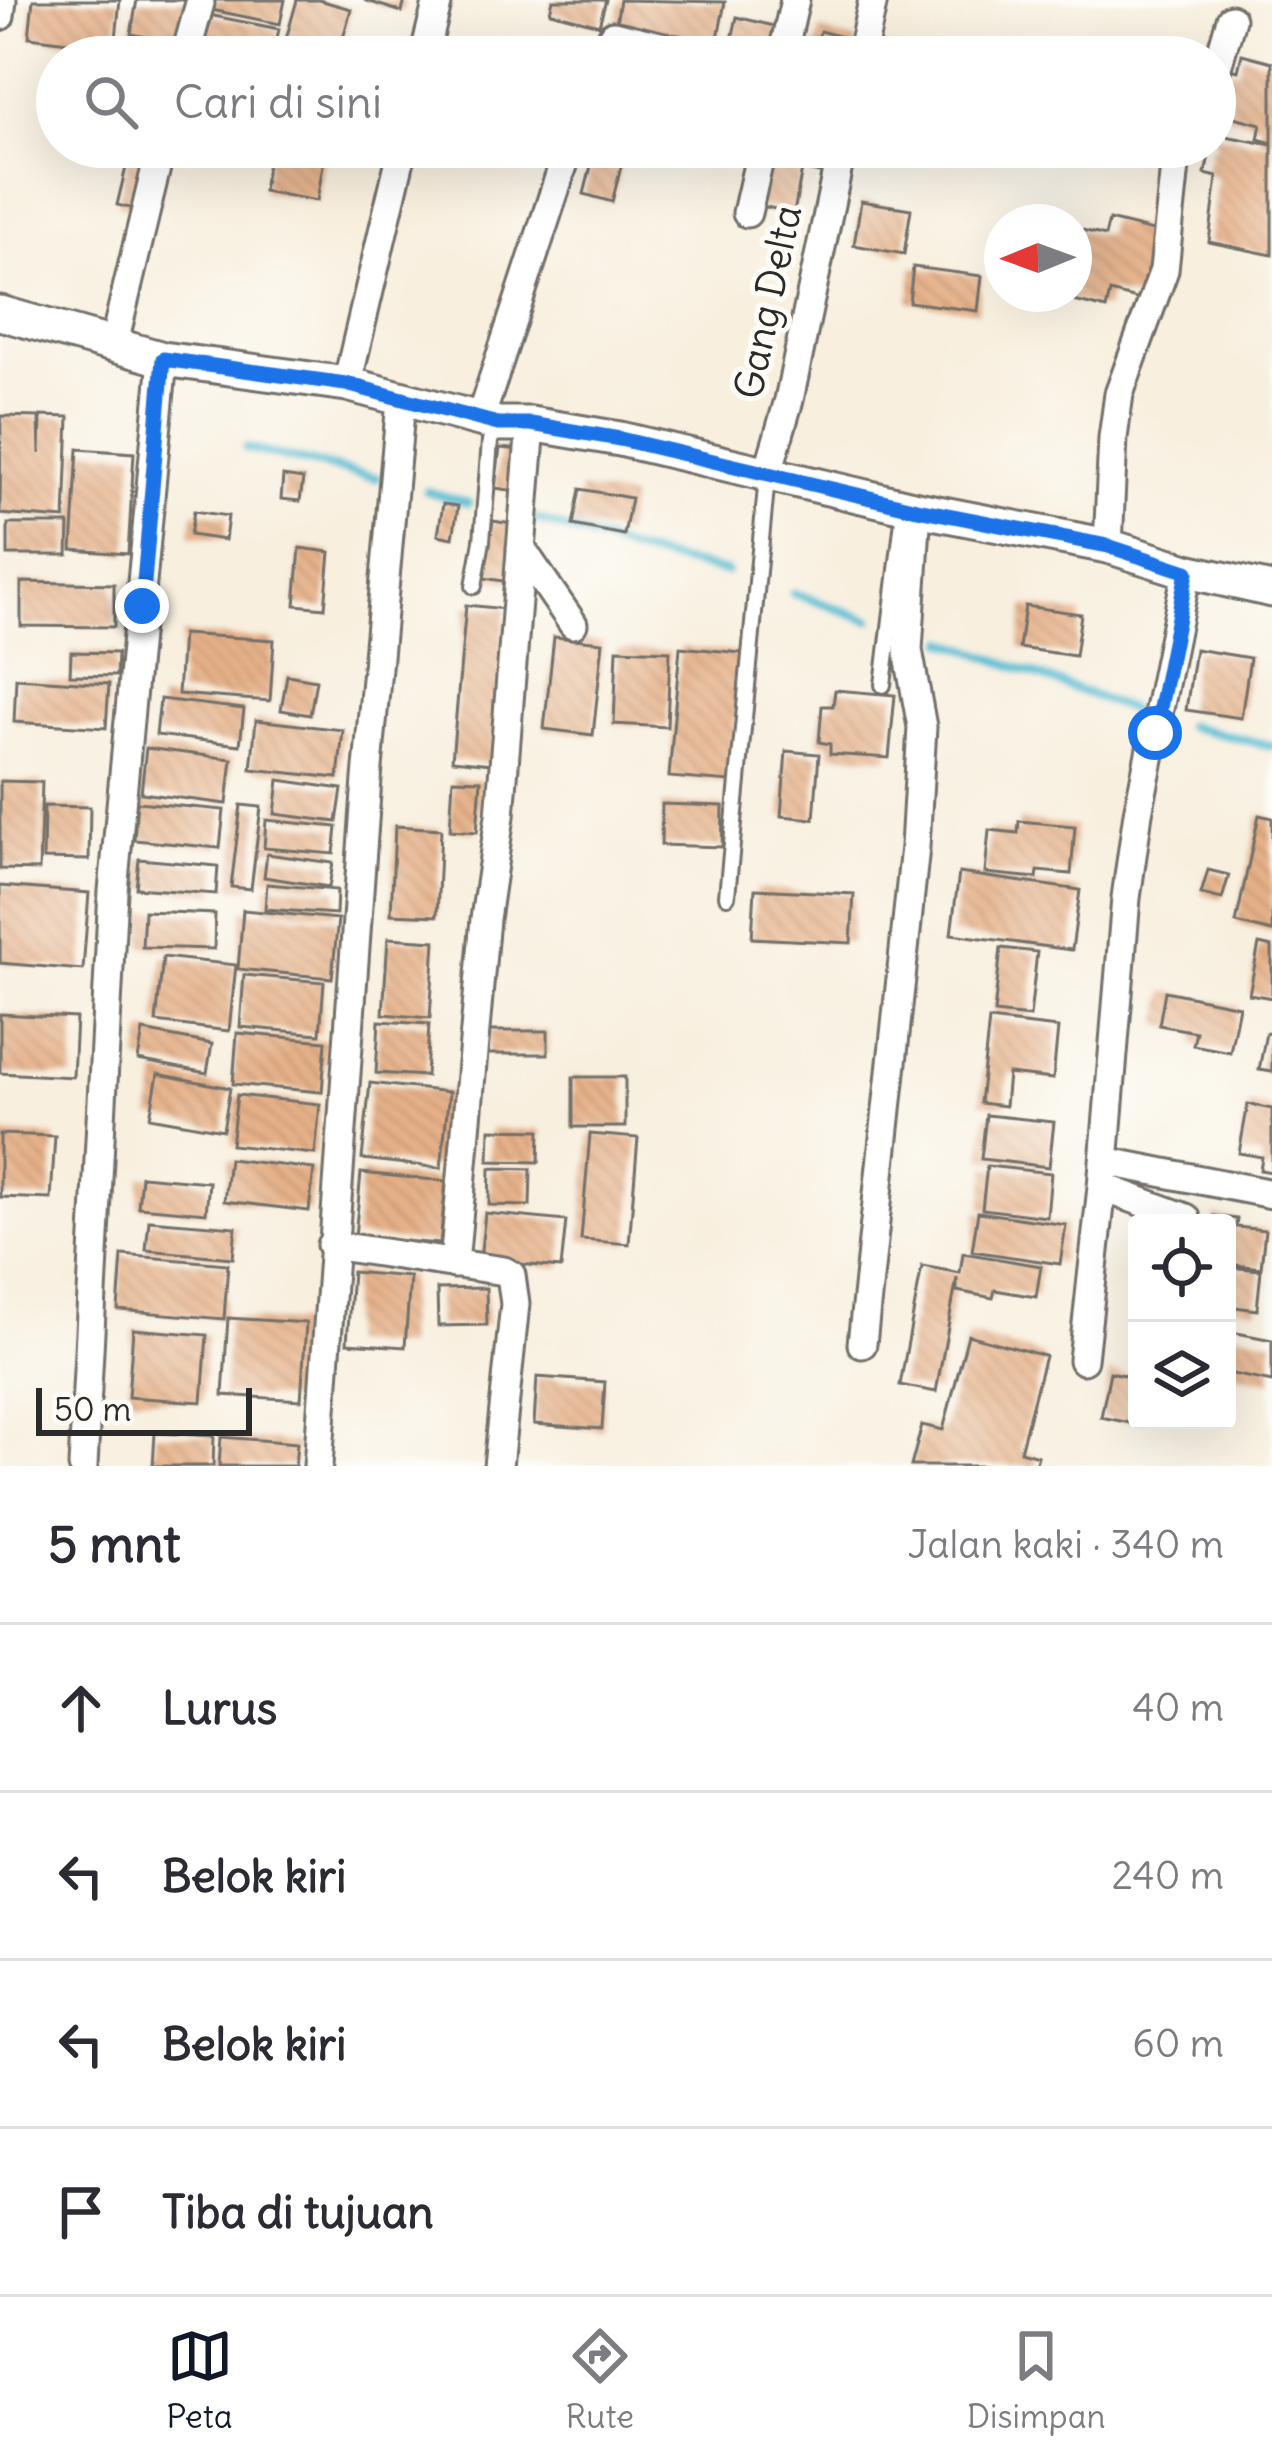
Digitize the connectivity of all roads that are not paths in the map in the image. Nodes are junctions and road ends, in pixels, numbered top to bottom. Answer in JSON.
{"nodes":[{"id":1,"x":2,"y":0,"type":"edge"},
{"id":2,"x":438,"y":0,"type":"edge"},
{"id":3,"x":795,"y":0,"type":"edge"},
{"id":4,"x":874,"y":0,"type":"edge"},
{"id":5,"x":200,"y":3,"type":"dead end"},
{"id":6,"x":0,"y":16,"type":"edge"},
{"id":7,"x":1231,"y":19,"type":"dead end"},
{"id":8,"x":191,"y":36,"type":"edge"},
{"id":9,"x":429,"y":36,"type":"edge"},
{"id":10,"x":787,"y":36,"type":"edge"},
{"id":11,"x":866,"y":36,"type":"edge"},
{"id":12,"x":1226,"y":36,"type":"edge"},
{"id":13,"x":156,"y":168,"type":"edge"},
{"id":14,"x":398,"y":168,"type":"edge"},
{"id":15,"x":564,"y":168,"type":"edge"},
{"id":16,"x":757,"y":168,"type":"edge"},
{"id":17,"x":838,"y":168,"type":"edge"},
{"id":18,"x":1175,"y":168,"type":"edge"},
{"id":19,"x":747,"y":213,"type":"dead end"},
{"id":20,"x":0,"y":313,"type":"edge"},
{"id":21,"x":114,"y":344,"type":"junction"},
{"id":22,"x":163,"y":359,"type":"junction"},
{"id":23,"x":346,"y":384,"type":"junction"},
{"id":24,"x":401,"y":401,"type":"junction"},
{"id":25,"x":503,"y":422,"type":"junction"},
{"id":26,"x":768,"y":472,"type":"junction"},
{"id":27,"x":911,"y":507,"type":"junction"},
{"id":28,"x":1108,"y":546,"type":"junction"},
{"id":29,"x":521,"y":548,"type":"junction"},
{"id":30,"x":1187,"y":572,"type":"junction"},
{"id":31,"x":474,"y":586,"type":"dead end"},
{"id":32,"x":1272,"y":590,"type":"edge"},
{"id":33,"x":573,"y":624,"type":"dead end"},
{"id":34,"x":883,"y":685,"type":"dead end"},
{"id":35,"x":727,"y":896,"type":"dead end"},
{"id":36,"x":1103,"y":1174,"type":"junction"},
{"id":37,"x":1272,"y":1194,"type":"edge"},
{"id":38,"x":1178,"y":1214,"type":"edge"},
{"id":39,"x":331,"y":1245,"type":"junction"},
{"id":40,"x":454,"y":1264,"type":"junction"},
{"id":41,"x":862,"y":1344,"type":"dead end"},
{"id":42,"x":1083,"y":1360,"type":"dead end"},
{"id":43,"x":83,"y":1466,"type":"edge"},
{"id":44,"x":318,"y":1466,"type":"edge"},
{"id":45,"x":498,"y":1466,"type":"edge"}],
"edges":[{"from":1,"to":6,"type":"street"},
{"from":2,"to":9,"type":"street"},
{"from":3,"to":10,"type":"street"},
{"from":4,"to":11,"type":"street"},
{"from":5,"to":8,"type":"street"},
{"from":7,"to":12,"type":"street"},
{"from":13,"to":21,"type":"street"},
{"from":14,"to":23,"type":"street"},
{"from":15,"to":25,"type":"street"},
{"from":16,"to":19,"type":"street"},
{"from":17,"to":26,"type":"street","name":"Gang Delta"},
{"from":18,"to":28,"type":"street"},
{"from":20,"to":21,"type":"street"},
{"from":21,"to":22,"type":"street"},
{"from":22,"to":23,"type":"street"},
{"from":22,"to":43,"type":"street"},
{"from":23,"to":24,"type":"street"},
{"from":24,"to":25,"type":"street"},
{"from":24,"to":39,"type":"street"},
{"from":25,"to":26,"type":"street"},
{"from":25,"to":29,"type":"street"},
{"from":25,"to":31,"type":"lane"},
{"from":26,"to":27,"type":"street"},
{"from":26,"to":35,"type":"lane"},
{"from":27,"to":28,"type":"street"},
{"from":27,"to":34,"type":"lane"},
{"from":27,"to":41,"type":"street"},
{"from":28,"to":30,"type":"street"},
{"from":29,"to":33,"type":"street"},
{"from":29,"to":40,"type":"street"},
{"from":30,"to":32,"type":"street"},
{"from":30,"to":36,"type":"street"},
{"from":36,"to":37,"type":"street"},
{"from":36,"to":38,"type":"street"},
{"from":36,"to":42,"type":"street"},
{"from":39,"to":40,"type":"street"},
{"from":39,"to":44,"type":"street"},
{"from":40,"to":45,"type":"street"}]}
